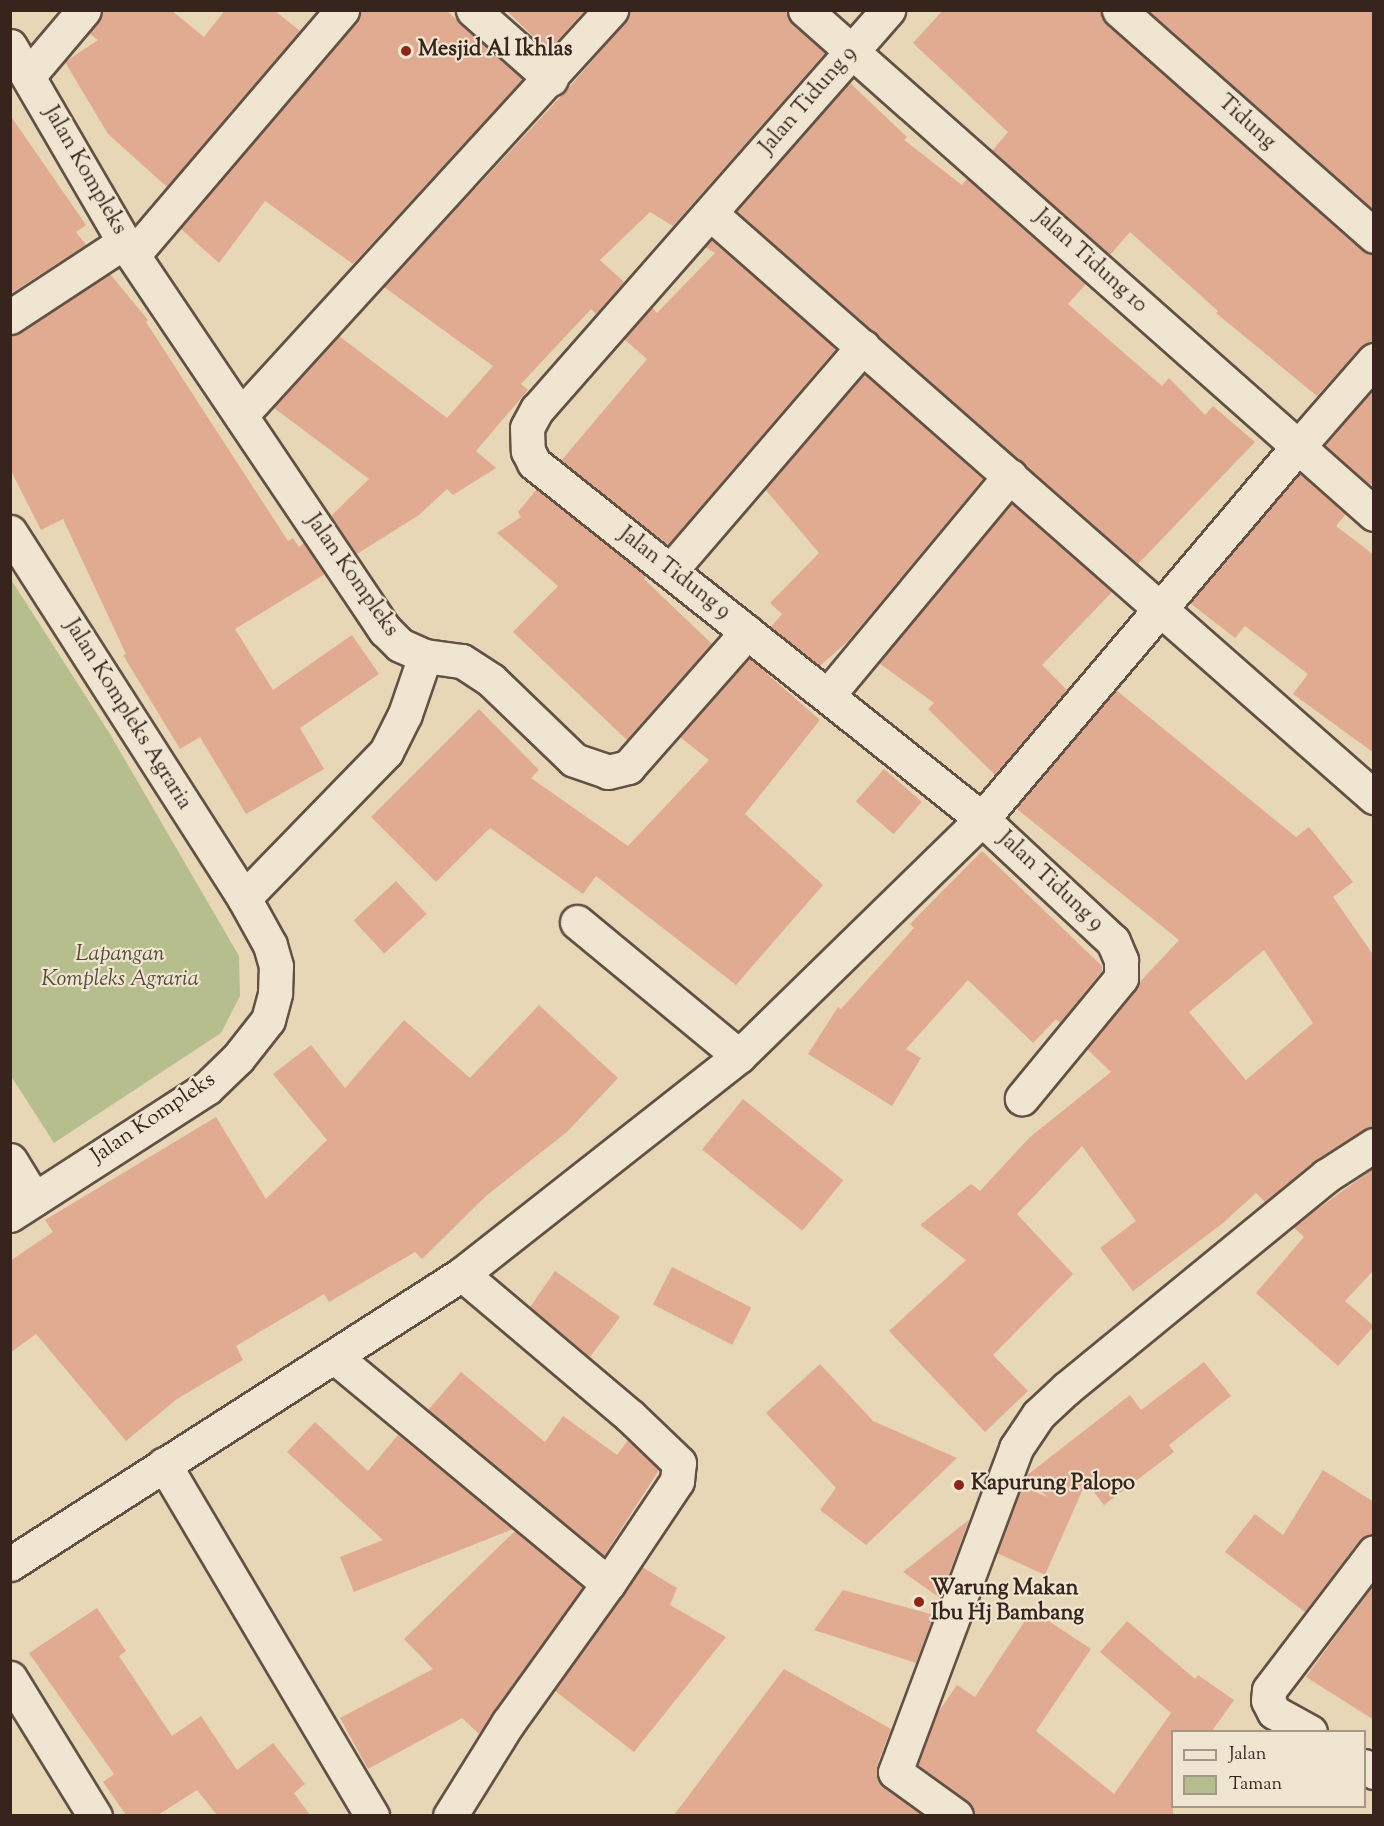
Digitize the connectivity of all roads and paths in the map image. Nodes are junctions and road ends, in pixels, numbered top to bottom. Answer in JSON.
{"nodes":[{"id":1,"x":84,"y":10,"type":"edge"},
{"id":2,"x":342,"y":10,"type":"edge"},
{"id":3,"x":473,"y":10,"type":"edge"},
{"id":4,"x":611,"y":10,"type":"edge"},
{"id":5,"x":806,"y":10,"type":"edge"},
{"id":6,"x":888,"y":10,"type":"edge"},
{"id":7,"x":1119,"y":10,"type":"edge"},
{"id":8,"x":10,"y":46,"type":"edge"},
{"id":9,"x":852,"y":51,"type":"junction"},
{"id":10,"x":29,"y":75,"type":"junction"},
{"id":11,"x":551,"y":78,"type":"junction"},
{"id":12,"x":711,"y":214,"type":"junction"},
{"id":13,"x":1374,"y":236,"type":"edge"},
{"id":14,"x":129,"y":248,"type":"junction"},
{"id":15,"x":10,"y":317,"type":"edge"},
{"id":16,"x":863,"y":347,"type":"junction"},
{"id":17,"x":1374,"y":360,"type":"edge"},
{"id":18,"x":241,"y":415,"type":"junction"},
{"id":19,"x":1297,"y":448,"type":"junction"},
{"id":20,"x":1010,"y":476,"type":"junction"},
{"id":21,"x":1374,"y":514,"type":"edge"},
{"id":22,"x":10,"y":532,"type":"edge"},
{"id":23,"x":670,"y":570,"type":"junction"},
{"id":24,"x":1161,"y":608,"type":"junction"},
{"id":25,"x":747,"y":632,"type":"junction"},
{"id":26,"x":425,"y":656,"type":"junction"},
{"id":27,"x":828,"y":694,"type":"junction"},
{"id":28,"x":1374,"y":797,"type":"edge"},
{"id":29,"x":982,"y":819,"type":"junction"},
{"id":30,"x":244,"y":898,"type":"junction"},
{"id":31,"x":577,"y":922,"type":"dead end"},
{"id":32,"x":739,"y":1056,"type":"junction"},
{"id":33,"x":1022,"y":1098,"type":"dead end"},
{"id":34,"x":1374,"y":1145,"type":"edge"},
{"id":35,"x":10,"y":1160,"type":"edge"},
{"id":36,"x":22,"y":1207,"type":"edge"},
{"id":37,"x":462,"y":1274,"type":"junction"},
{"id":38,"x":335,"y":1357,"type":"junction"},
{"id":39,"x":164,"y":1464,"type":"junction"},
{"id":40,"x":1374,"y":1552,"type":"edge"},
{"id":41,"x":10,"y":1563,"type":"edge"},
{"id":42,"x":608,"y":1584,"type":"junction"},
{"id":43,"x":10,"y":1678,"type":"edge"},
{"id":44,"x":1308,"y":1730,"type":"edge"},
{"id":45,"x":95,"y":1815,"type":"edge"},
{"id":46,"x":372,"y":1815,"type":"edge"},
{"id":47,"x":450,"y":1815,"type":"edge"},
{"id":48,"x":956,"y":1815,"type":"edge"}],
"edges":[{"from":1,"to":10,"type":"street"},
{"from":2,"to":14,"type":"street"},
{"from":3,"to":11,"type":"street"},
{"from":4,"to":11,"type":"street"},
{"from":5,"to":9,"type":"street","name":"Jalan Tidung 10"},
{"from":6,"to":9,"type":"street","name":"Jalan Tidung 9"},
{"from":7,"to":13,"type":"street","name":"Tidung"},
{"from":8,"to":10,"type":"street","name":"Jalan Kompleks"},
{"from":9,"to":12,"type":"street","name":"Jalan Tidung 9"},
{"from":9,"to":19,"type":"street","name":"Jalan Tidung 10"},
{"from":10,"to":14,"type":"street","name":"Jalan Kompleks"},
{"from":11,"to":18,"type":"street"},
{"from":12,"to":16,"type":"street"},
{"from":12,"to":23,"type":"street","name":"Jalan Tidung 9"},
{"from":14,"to":15,"type":"street"},
{"from":14,"to":18,"type":"street","name":"Jalan Kompleks"},
{"from":16,"to":20,"type":"street"},
{"from":16,"to":23,"type":"street"},
{"from":17,"to":19,"type":"street"},
{"from":18,"to":26,"type":"street","name":"Jalan Kompleks"},
{"from":19,"to":21,"type":"street","name":"Jalan Tidung 10"},
{"from":19,"to":24,"type":"street"},
{"from":20,"to":24,"type":"street"},
{"from":20,"to":27,"type":"street"},
{"from":22,"to":30,"type":"street","name":"Jalan Kompleks Agraria"},
{"from":23,"to":25,"type":"street","name":"Jalan Tidung 9"},
{"from":24,"to":28,"type":"street"},
{"from":24,"to":29,"type":"street"},
{"from":25,"to":26,"type":"street"},
{"from":25,"to":27,"type":"street","name":"Jalan Tidung 9"},
{"from":26,"to":30,"type":"street"},
{"from":27,"to":29,"type":"street","name":"Jalan Tidung 9"},
{"from":29,"to":32,"type":"street"},
{"from":29,"to":33,"type":"street","name":"Jalan Tidung 9"},
{"from":30,"to":36,"type":"street","name":"Jalan Kompleks"},
{"from":31,"to":32,"type":"street"},
{"from":32,"to":37,"type":"street"},
{"from":34,"to":48,"type":"street"},
{"from":35,"to":36,"type":"street"},
{"from":37,"to":38,"type":"street"},
{"from":37,"to":42,"type":"street"},
{"from":38,"to":39,"type":"street"},
{"from":38,"to":42,"type":"street"},
{"from":39,"to":41,"type":"street"},
{"from":39,"to":46,"type":"street"},
{"from":40,"to":44,"type":"street"},
{"from":42,"to":47,"type":"street"},
{"from":43,"to":45,"type":"street"}]}
